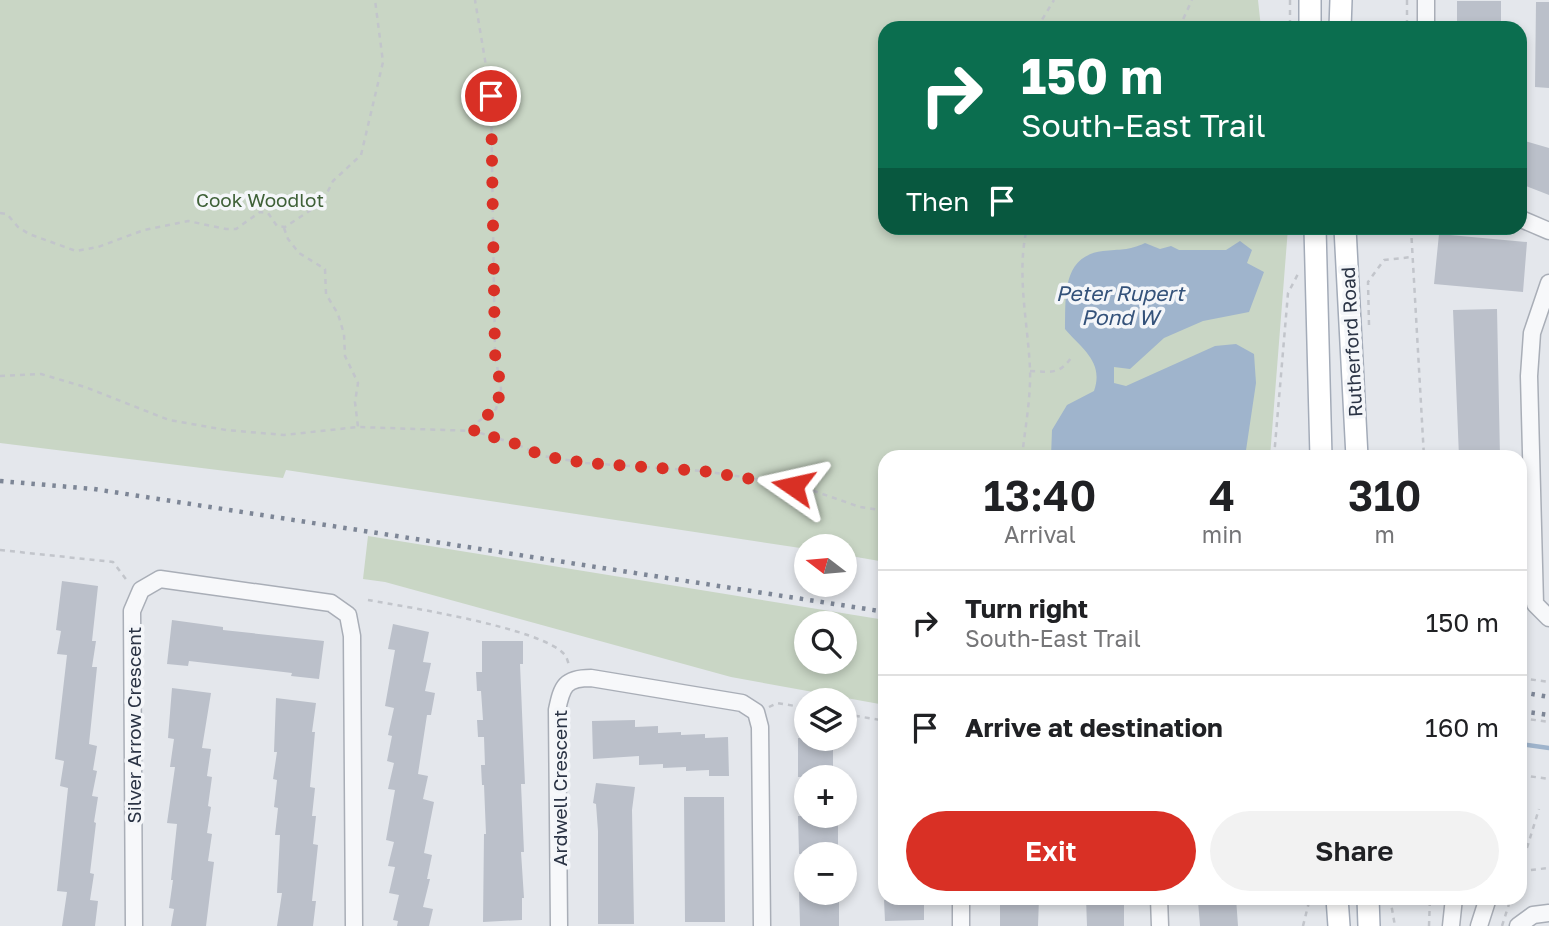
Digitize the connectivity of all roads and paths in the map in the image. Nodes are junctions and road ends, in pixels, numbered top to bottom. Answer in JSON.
{"nodes":[{"id":1,"x":375,"y":0,"type":"edge"},
{"id":2,"x":475,"y":0,"type":"edge"},
{"id":3,"x":1054,"y":0,"type":"edge"},
{"id":4,"x":1192,"y":0,"type":"edge"},
{"id":5,"x":1290,"y":0,"type":"edge"},
{"id":6,"x":1310,"y":0,"type":"edge"},
{"id":7,"x":1341,"y":0,"type":"edge"},
{"id":8,"x":1407,"y":0,"type":"edge"},
{"id":9,"x":1426,"y":0,"type":"edge"},
{"id":10,"x":1041,"y":21,"type":"edge"},
{"id":11,"x":1183,"y":21,"type":"edge"},
{"id":12,"x":1290,"y":21,"type":"edge"},
{"id":13,"x":1310,"y":21,"type":"edge"},
{"id":14,"x":1340,"y":21,"type":"edge"},
{"id":15,"x":1407,"y":21,"type":"edge"},
{"id":16,"x":1426,"y":21,"type":"edge"},
{"id":17,"x":0,"y":213,"type":"edge"},
{"id":18,"x":1527,"y":222,"type":"edge"},
{"id":19,"x":283,"y":227,"type":"junction"},
{"id":20,"x":1549,"y":231,"type":"edge"},
{"id":21,"x":1025,"y":235,"type":"edge"},
{"id":22,"x":1315,"y":235,"type":"edge"},
{"id":23,"x":1345,"y":235,"type":"edge"},
{"id":24,"x":1411,"y":235,"type":"edge"},
{"id":25,"x":1412,"y":257,"type":"junction"},
{"id":26,"x":1298,"y":274,"type":"dead end"},
{"id":27,"x":1549,"y":283,"type":"edge"},
{"id":28,"x":1369,"y":336,"type":"dead end"},
{"id":29,"x":1073,"y":355,"type":"dead end"},
{"id":30,"x":1030,"y":371,"type":"junction"},
{"id":31,"x":0,"y":376,"type":"edge"},
{"id":32,"x":358,"y":427,"type":"junction"},
{"id":33,"x":474,"y":431,"type":"junction"},
{"id":34,"x":1023,"y":450,"type":"edge"},
{"id":35,"x":1275,"y":450,"type":"edge"},
{"id":36,"x":1321,"y":450,"type":"edge"},
{"id":37,"x":1357,"y":450,"type":"edge"},
{"id":38,"x":1424,"y":450,"type":"edge"},
{"id":39,"x":878,"y":509,"type":"edge"},
{"id":40,"x":0,"y":550,"type":"edge"},
{"id":41,"x":138,"y":596,"type":"junction"},
{"id":42,"x":368,"y":600,"type":"dead end"},
{"id":43,"x":1549,"y":618,"type":"edge"},
{"id":44,"x":575,"y":678,"type":"junction"},
{"id":45,"x":1527,"y":679,"type":"edge"},
{"id":46,"x":1549,"y":682,"type":"edge"},
{"id":47,"x":794,"y":706,"type":"edge"},
{"id":48,"x":756,"y":712,"type":"junction"},
{"id":49,"x":857,"y":716,"type":"edge"},
{"id":50,"x":1527,"y":719,"type":"edge"},
{"id":51,"x":878,"y":720,"type":"edge"},
{"id":52,"x":1549,"y":722,"type":"edge"},
{"id":53,"x":1527,"y":776,"type":"edge"},
{"id":54,"x":1549,"y":779,"type":"edge"},
{"id":55,"x":1539,"y":809,"type":"dead end"},
{"id":56,"x":1527,"y":849,"type":"edge"},
{"id":57,"x":1549,"y":868,"type":"edge"},
{"id":58,"x":1527,"y":869,"type":"edge"},
{"id":59,"x":961,"y":905,"type":"edge"},
{"id":60,"x":1159,"y":905,"type":"edge"},
{"id":61,"x":1308,"y":905,"type":"edge"},
{"id":62,"x":1338,"y":905,"type":"edge"},
{"id":63,"x":1368,"y":905,"type":"edge"},
{"id":64,"x":1391,"y":905,"type":"edge"},
{"id":65,"x":1430,"y":905,"type":"edge"},
{"id":66,"x":1453,"y":905,"type":"edge"},
{"id":67,"x":1486,"y":905,"type":"edge"},
{"id":68,"x":1509,"y":905,"type":"edge"},
{"id":69,"x":1538,"y":918,"type":"edge"},
{"id":70,"x":134,"y":926,"type":"edge"},
{"id":71,"x":354,"y":926,"type":"edge"},
{"id":72,"x":559,"y":926,"type":"edge"},
{"id":73,"x":762,"y":926,"type":"edge"},
{"id":74,"x":961,"y":926,"type":"edge"},
{"id":75,"x":1160,"y":926,"type":"edge"},
{"id":76,"x":1303,"y":926,"type":"edge"},
{"id":77,"x":1339,"y":926,"type":"edge"},
{"id":78,"x":1370,"y":926,"type":"edge"},
{"id":79,"x":1395,"y":926,"type":"edge"},
{"id":80,"x":1429,"y":926,"type":"edge"},
{"id":81,"x":1451,"y":926,"type":"edge"},
{"id":82,"x":1479,"y":926,"type":"edge"},
{"id":83,"x":1502,"y":926,"type":"edge"},
{"id":84,"x":1518,"y":926,"type":"edge"}],
"edges":[{"from":1,"to":19,"type":"path"},
{"from":2,"to":33,"type":"path"},
{"from":3,"to":10,"type":"path"},
{"from":4,"to":11,"type":"path"},
{"from":5,"to":12,"type":"path"},
{"from":6,"to":13,"type":"main road"},
{"from":7,"to":14,"type":"main road"},
{"from":8,"to":15,"type":"path"},
{"from":9,"to":16,"type":"street"},
{"from":17,"to":19,"type":"path"},
{"from":18,"to":20,"type":"street"},
{"from":19,"to":32,"type":"path"},
{"from":21,"to":30,"type":"path"},
{"from":22,"to":36,"type":"main road","name":"Rutherford Road"},
{"from":23,"to":37,"type":"main road","name":"Rutherford Road"},
{"from":24,"to":25,"type":"path"},
{"from":25,"to":28,"type":"path"},
{"from":25,"to":38,"type":"path"},
{"from":26,"to":35,"type":"path"},
{"from":27,"to":43,"type":"street"},
{"from":29,"to":30,"type":"path"},
{"from":30,"to":34,"type":"path"},
{"from":31,"to":32,"type":"path"},
{"from":32,"to":33,"type":"path"},
{"from":33,"to":39,"type":"path"},
{"from":40,"to":41,"type":"path"},
{"from":41,"to":70,"type":"street","name":"Silver Arrow Crescent"},
{"from":41,"to":71,"type":"street"},
{"from":42,"to":44,"type":"path"},
{"from":44,"to":48,"type":"street"},
{"from":44,"to":72,"type":"street","name":"Ardwell Crescent"},
{"from":45,"to":46,"type":"path"},
{"from":47,"to":48,"type":"path"},
{"from":48,"to":73,"type":"street"},
{"from":49,"to":51,"type":"path"},
{"from":50,"to":52,"type":"path"},
{"from":53,"to":54,"type":"path"},
{"from":55,"to":56,"type":"path"},
{"from":57,"to":58,"type":"path"},
{"from":59,"to":74,"type":"street"},
{"from":60,"to":75,"type":"street"},
{"from":61,"to":76,"type":"path"},
{"from":62,"to":77,"type":"main road"},
{"from":63,"to":78,"type":"main road"},
{"from":64,"to":79,"type":"path"},
{"from":65,"to":80,"type":"path"},
{"from":66,"to":81,"type":"street"},
{"from":67,"to":82,"type":"street"},
{"from":68,"to":83,"type":"path"},
{"from":69,"to":84,"type":"street"}]}
